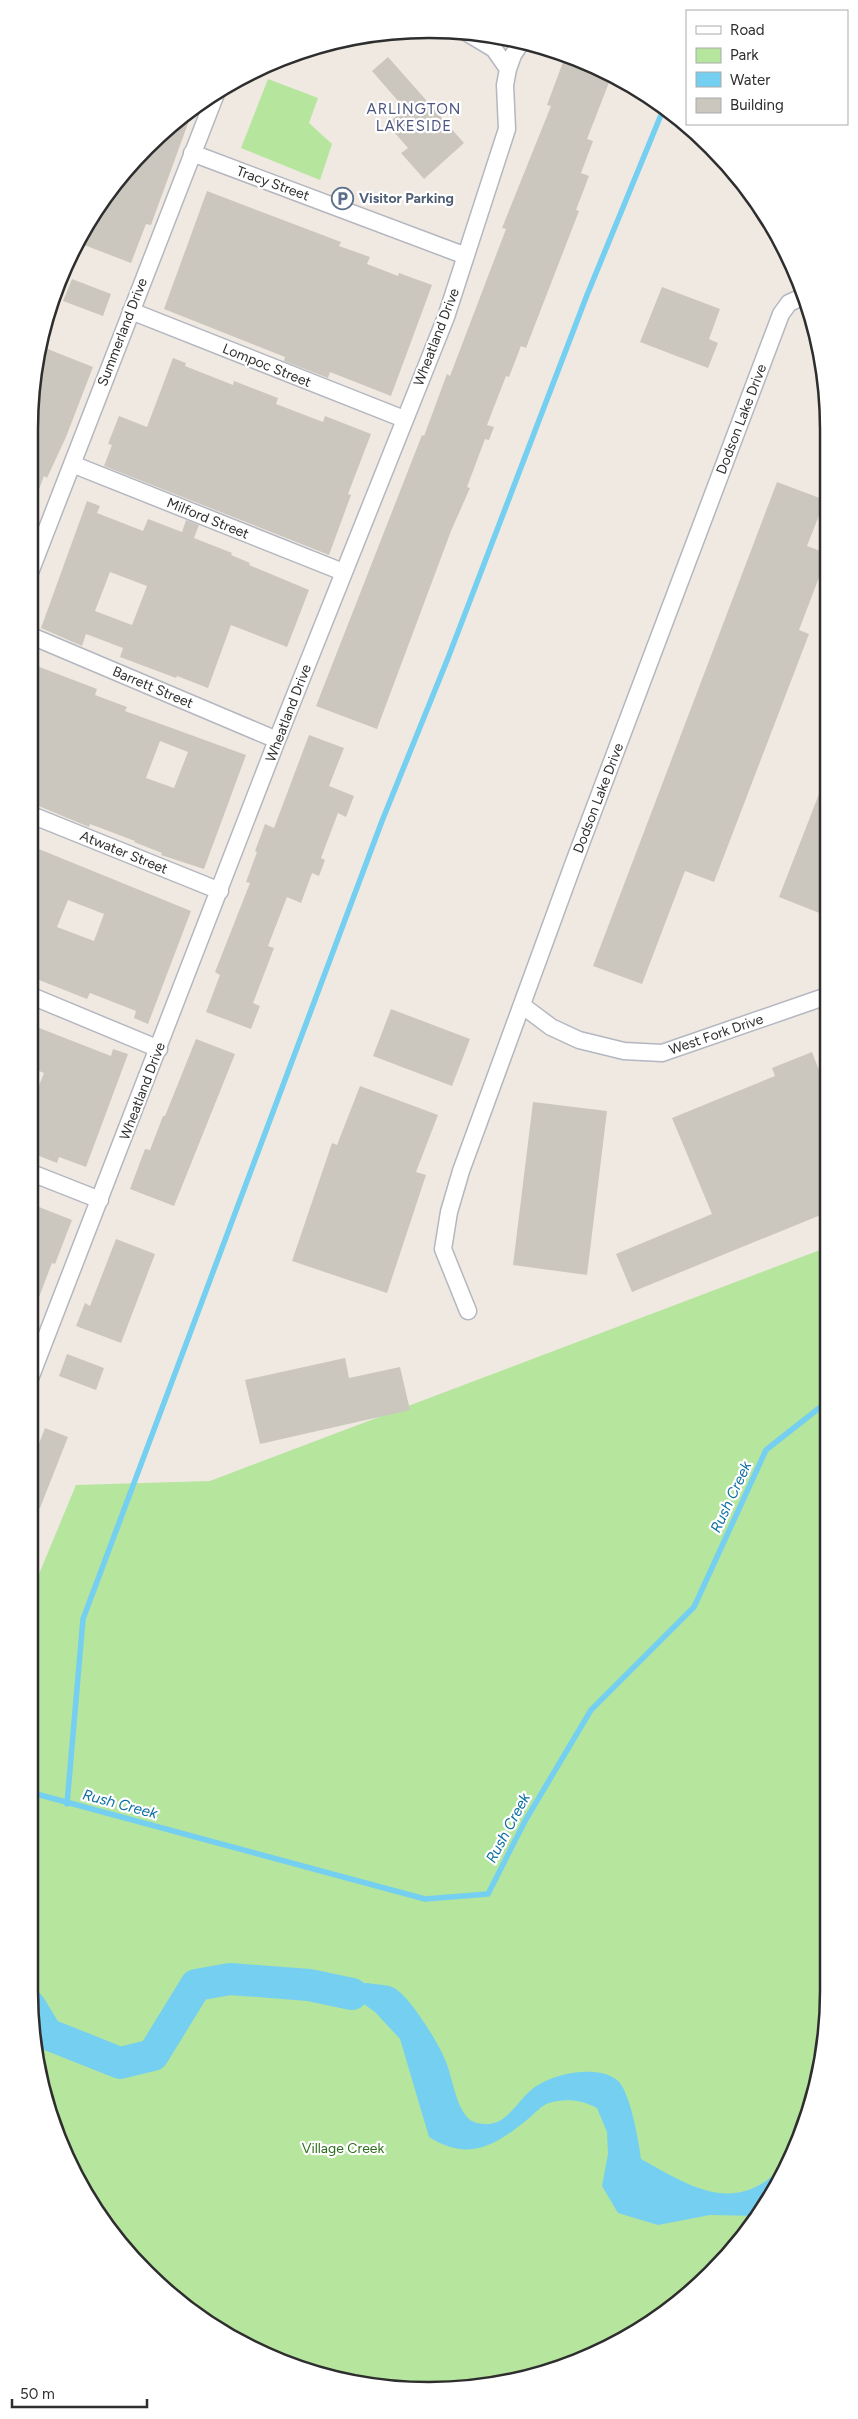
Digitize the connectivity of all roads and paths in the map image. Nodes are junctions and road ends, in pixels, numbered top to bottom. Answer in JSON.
{"nodes":[{"id":1,"x":481,"y":41,"type":"edge"},
{"id":2,"x":518,"y":48,"type":"edge"},
{"id":3,"x":508,"y":69,"type":"junction"},
{"id":4,"x":213,"y":102,"type":"edge"},
{"id":5,"x":192,"y":153,"type":"junction"},
{"id":6,"x":466,"y":256,"type":"junction"},
{"id":7,"x":798,"y":299,"type":"edge"},
{"id":8,"x":130,"y":311,"type":"junction"},
{"id":9,"x":404,"y":419,"type":"junction"},
{"id":10,"x":72,"y":464,"type":"junction"},
{"id":11,"x":38,"y":552,"type":"edge"},
{"id":12,"x":343,"y":572,"type":"junction"},
{"id":13,"x":38,"y":639,"type":"edge"},
{"id":14,"x":277,"y":740,"type":"junction"},
{"id":15,"x":38,"y":818,"type":"edge"},
{"id":16,"x":220,"y":891,"type":"junction"},
{"id":17,"x":820,"y":998,"type":"edge"},
{"id":18,"x":38,"y":999,"type":"edge"},
{"id":19,"x":523,"y":1006,"type":"junction"},
{"id":20,"x":159,"y":1049,"type":"junction"},
{"id":21,"x":38,"y":1176,"type":"edge"},
{"id":22,"x":100,"y":1200,"type":"junction"},
{"id":23,"x":468,"y":1311,"type":"dead end"},
{"id":24,"x":38,"y":1343,"type":"edge"}],
"edges":[{"from":1,"to":3,"type":"street"},
{"from":2,"to":3,"type":"street","name":"Wheatland Drive"},
{"from":3,"to":6,"type":"street","name":"Wheatland Drive"},
{"from":4,"to":5,"type":"street","name":"Summerland Drive"},
{"from":5,"to":6,"type":"street","name":"Tracy Street"},
{"from":5,"to":8,"type":"street","name":"Summerland Drive"},
{"from":6,"to":9,"type":"street","name":"Wheatland Drive"},
{"from":7,"to":19,"type":"street","name":"Dodson Lake Drive"},
{"from":8,"to":9,"type":"street","name":"Lompoc Street"},
{"from":8,"to":10,"type":"street","name":"Summerland Drive"},
{"from":9,"to":12,"type":"street","name":"Wheatland Drive"},
{"from":10,"to":11,"type":"street","name":"Summerland Drive"},
{"from":10,"to":12,"type":"street","name":"Milford Street"},
{"from":12,"to":14,"type":"street","name":"Wheatland Drive"},
{"from":13,"to":14,"type":"street","name":"Barrett Street"},
{"from":14,"to":16,"type":"street","name":"Wheatland Drive"},
{"from":15,"to":16,"type":"street","name":"Atwater Street"},
{"from":16,"to":20,"type":"street","name":"Wheatland Drive"},
{"from":17,"to":19,"type":"street","name":"West Fork Drive"},
{"from":18,"to":20,"type":"street"},
{"from":19,"to":23,"type":"street","name":"Dodson Lake Drive"},
{"from":20,"to":22,"type":"street","name":"Wheatland Drive"},
{"from":21,"to":22,"type":"street"},
{"from":22,"to":24,"type":"street","name":"Wheatland Drive"}]}
